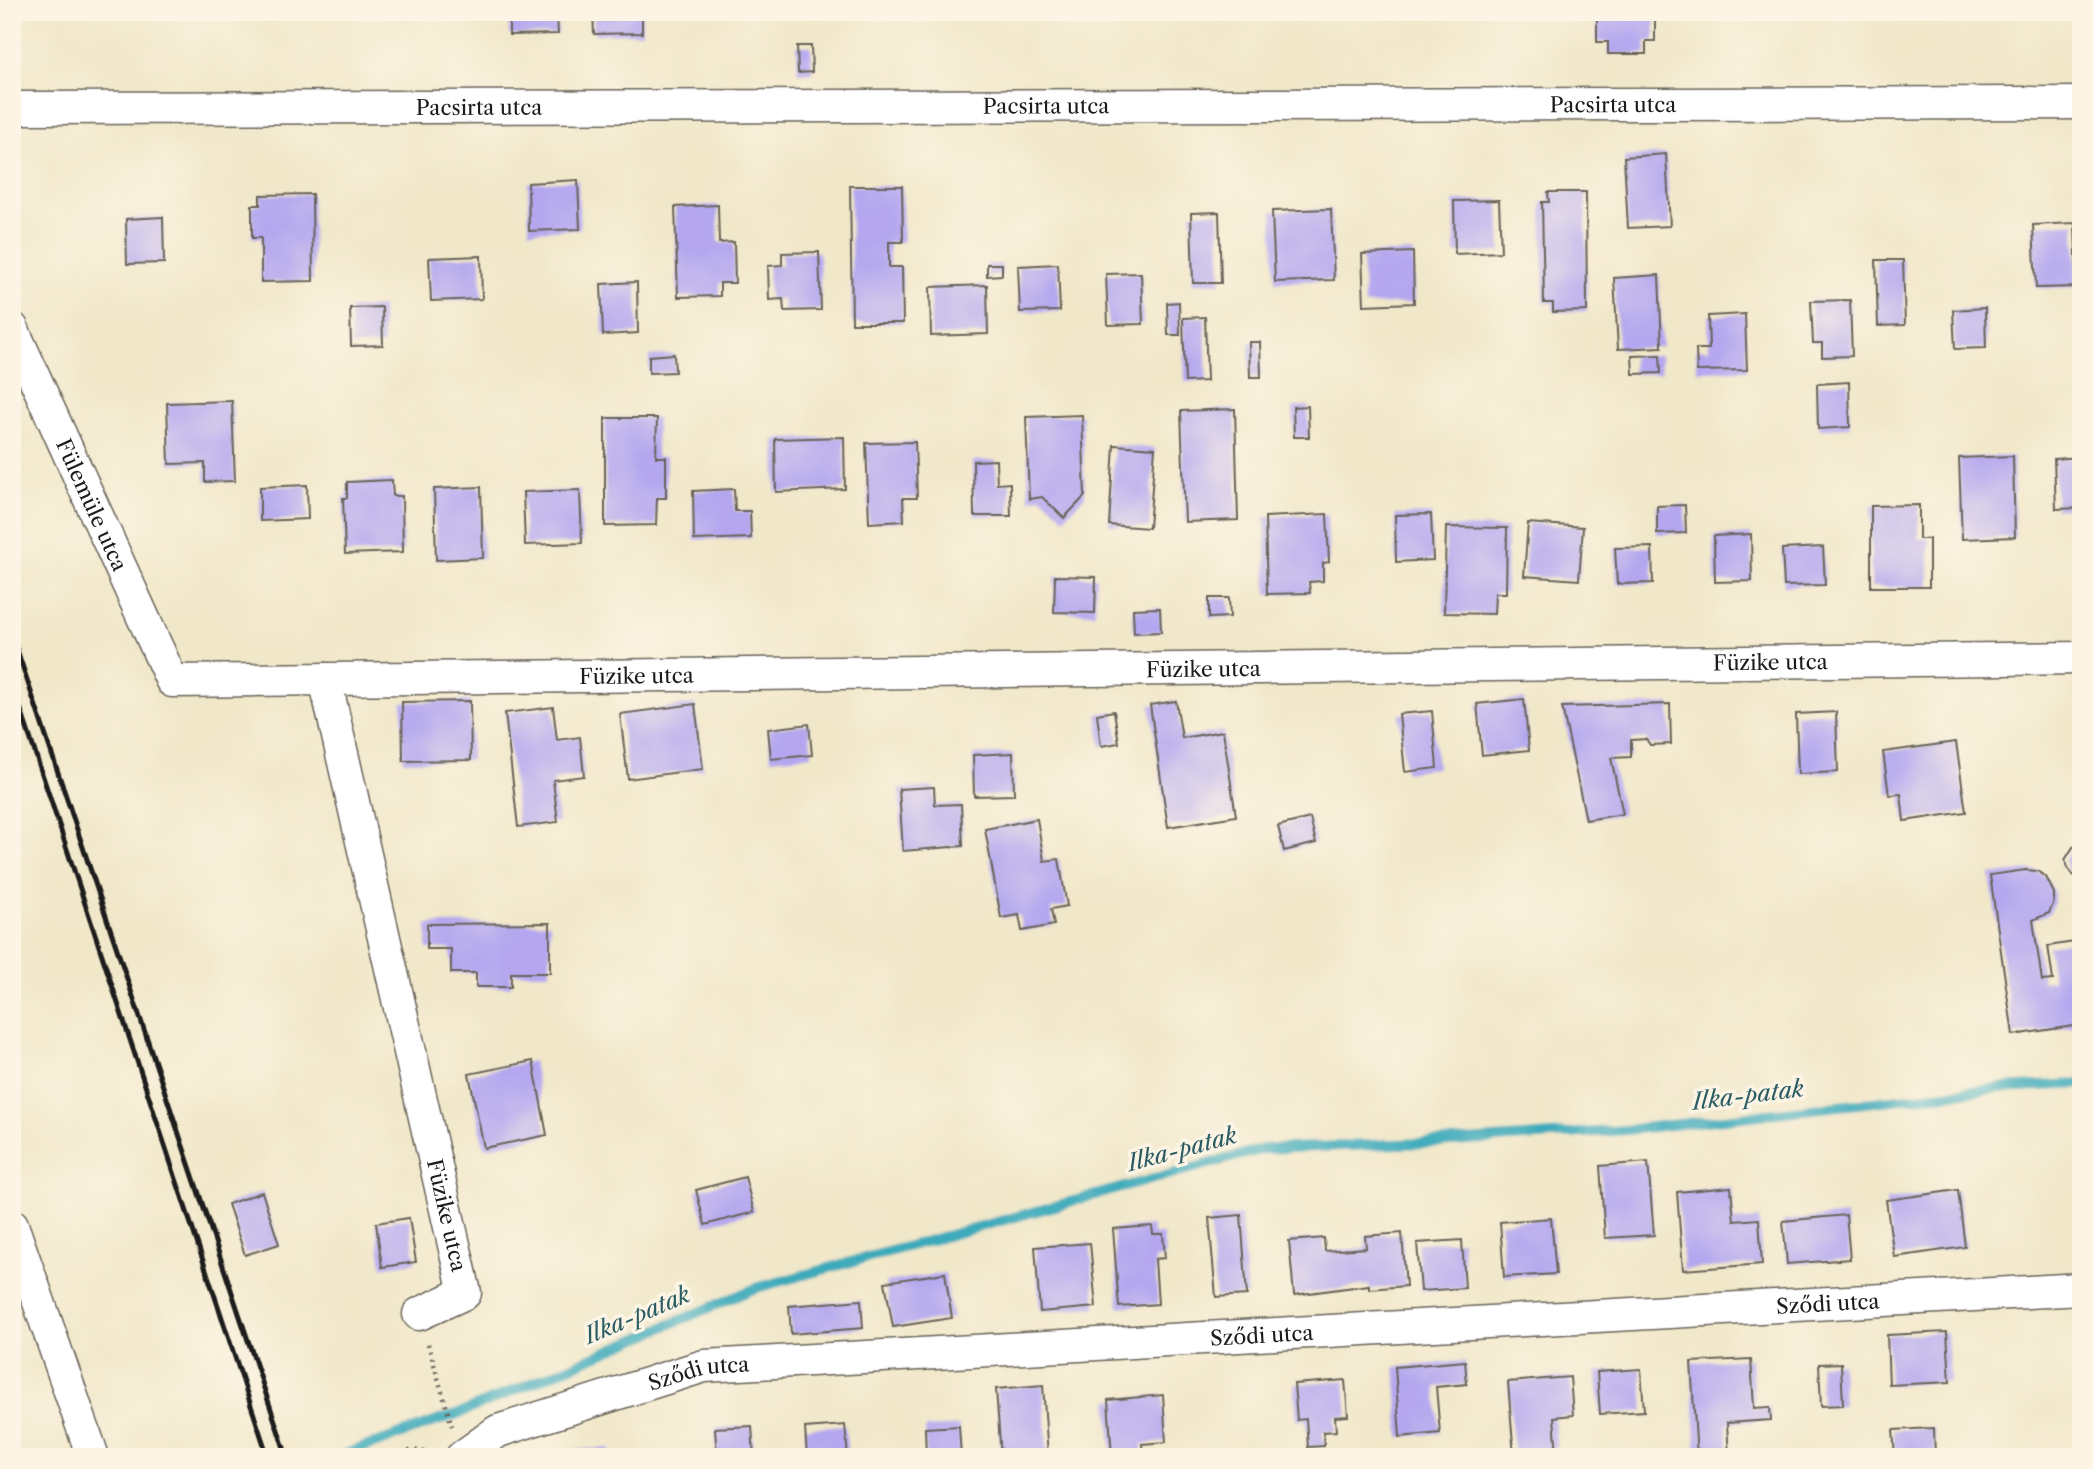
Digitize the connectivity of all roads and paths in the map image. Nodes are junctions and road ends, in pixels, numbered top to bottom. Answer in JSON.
{"nodes":[{"id":1,"x":2081,"y":103,"type":"edge"},
{"id":2,"x":12,"y":107,"type":"edge"},
{"id":3,"x":12,"y":328,"type":"edge"},
{"id":4,"x":2081,"y":658,"type":"edge"},
{"id":5,"x":325,"y":679,"type":"junction"},
{"id":6,"x":172,"y":681,"type":"joint"},
{"id":7,"x":12,"y":1225,"type":"edge"},
{"id":8,"x":2081,"y":1289,"type":"edge"},
{"id":9,"x":419,"y":1314,"type":"joint"},
{"id":10,"x":452,"y":1424,"type":"dead end"},
{"id":11,"x":93,"y":1457,"type":"edge"},
{"id":12,"x":462,"y":1457,"type":"edge"}],
"edges":[{"from":1,"to":2,"type":"street","name":"Pacsirta utca"},
{"from":3,"to":6,"type":"street","name":"Fülemüle utca"},
{"from":4,"to":5,"type":"street","name":"Füzike utca"},
{"from":5,"to":6,"type":"street","name":"Füzike utca"},
{"from":5,"to":9,"type":"street","name":"Füzike utca"},
{"from":7,"to":11,"type":"street"},
{"from":8,"to":12,"type":"street","name":"Sződi utca"},
{"from":9,"to":10,"type":"path"}]}
